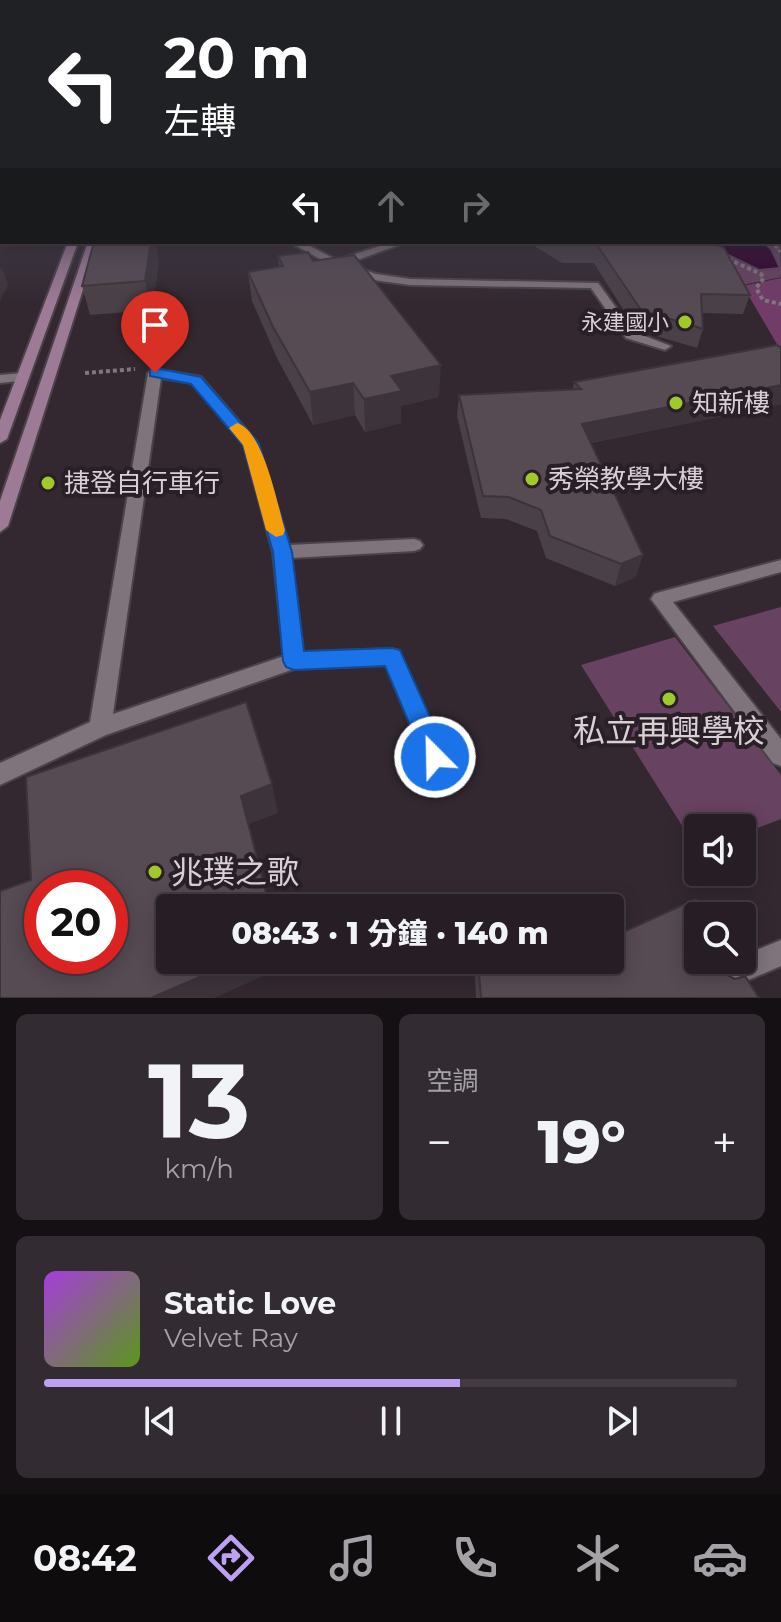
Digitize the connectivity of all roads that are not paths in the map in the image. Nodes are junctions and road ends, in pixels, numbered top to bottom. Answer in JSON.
{"nodes":[{"id":1,"x":72,"y":244,"type":"edge"},
{"id":2,"x":92,"y":244,"type":"edge"},
{"id":3,"x":298,"y":244,"type":"edge"},
{"id":4,"x":396,"y":244,"type":"edge"},
{"id":5,"x":337,"y":264,"type":"junction"},
{"id":6,"x":665,"y":346,"type":"dead end"},
{"id":7,"x":22,"y":377,"type":"junction"},
{"id":8,"x":0,"y":379,"type":"edge"},
{"id":9,"x":0,"y":439,"type":"edge"},
{"id":10,"x":0,"y":526,"type":"edge"},
{"id":11,"x":414,"y":545,"type":"dead end"},
{"id":12,"x":282,"y":552,"type":"junction"},
{"id":13,"x":781,"y":566,"type":"edge"},
{"id":14,"x":294,"y":661,"type":"junction"},
{"id":15,"x":100,"y":728,"type":"junction"},
{"id":16,"x":781,"y":756,"type":"edge"},
{"id":17,"x":0,"y":774,"type":"edge"},
{"id":18,"x":446,"y":782,"type":"dead end"},
{"id":19,"x":781,"y":953,"type":"edge"},
{"id":20,"x":721,"y":978,"type":"edge"}],
"edges":[{"from":1,"to":7,"type":"main road"},
{"from":2,"to":10,"type":"main road"},
{"from":3,"to":5,"type":"lane"},
{"from":4,"to":5,"type":"lane"},
{"from":5,"to":6,"type":"lane"},
{"from":7,"to":8,"type":"lane"},
{"from":7,"to":9,"type":"main road"},
{"from":11,"to":12,"type":"lane"},
{"from":12,"to":14,"type":"lane"},
{"from":12,"to":15,"type":"lane"},
{"from":13,"to":16,"type":"lane"},
{"from":14,"to":15,"type":"lane"},
{"from":14,"to":18,"type":"lane"},
{"from":15,"to":17,"type":"lane"},
{"from":19,"to":20,"type":"lane"}]}
